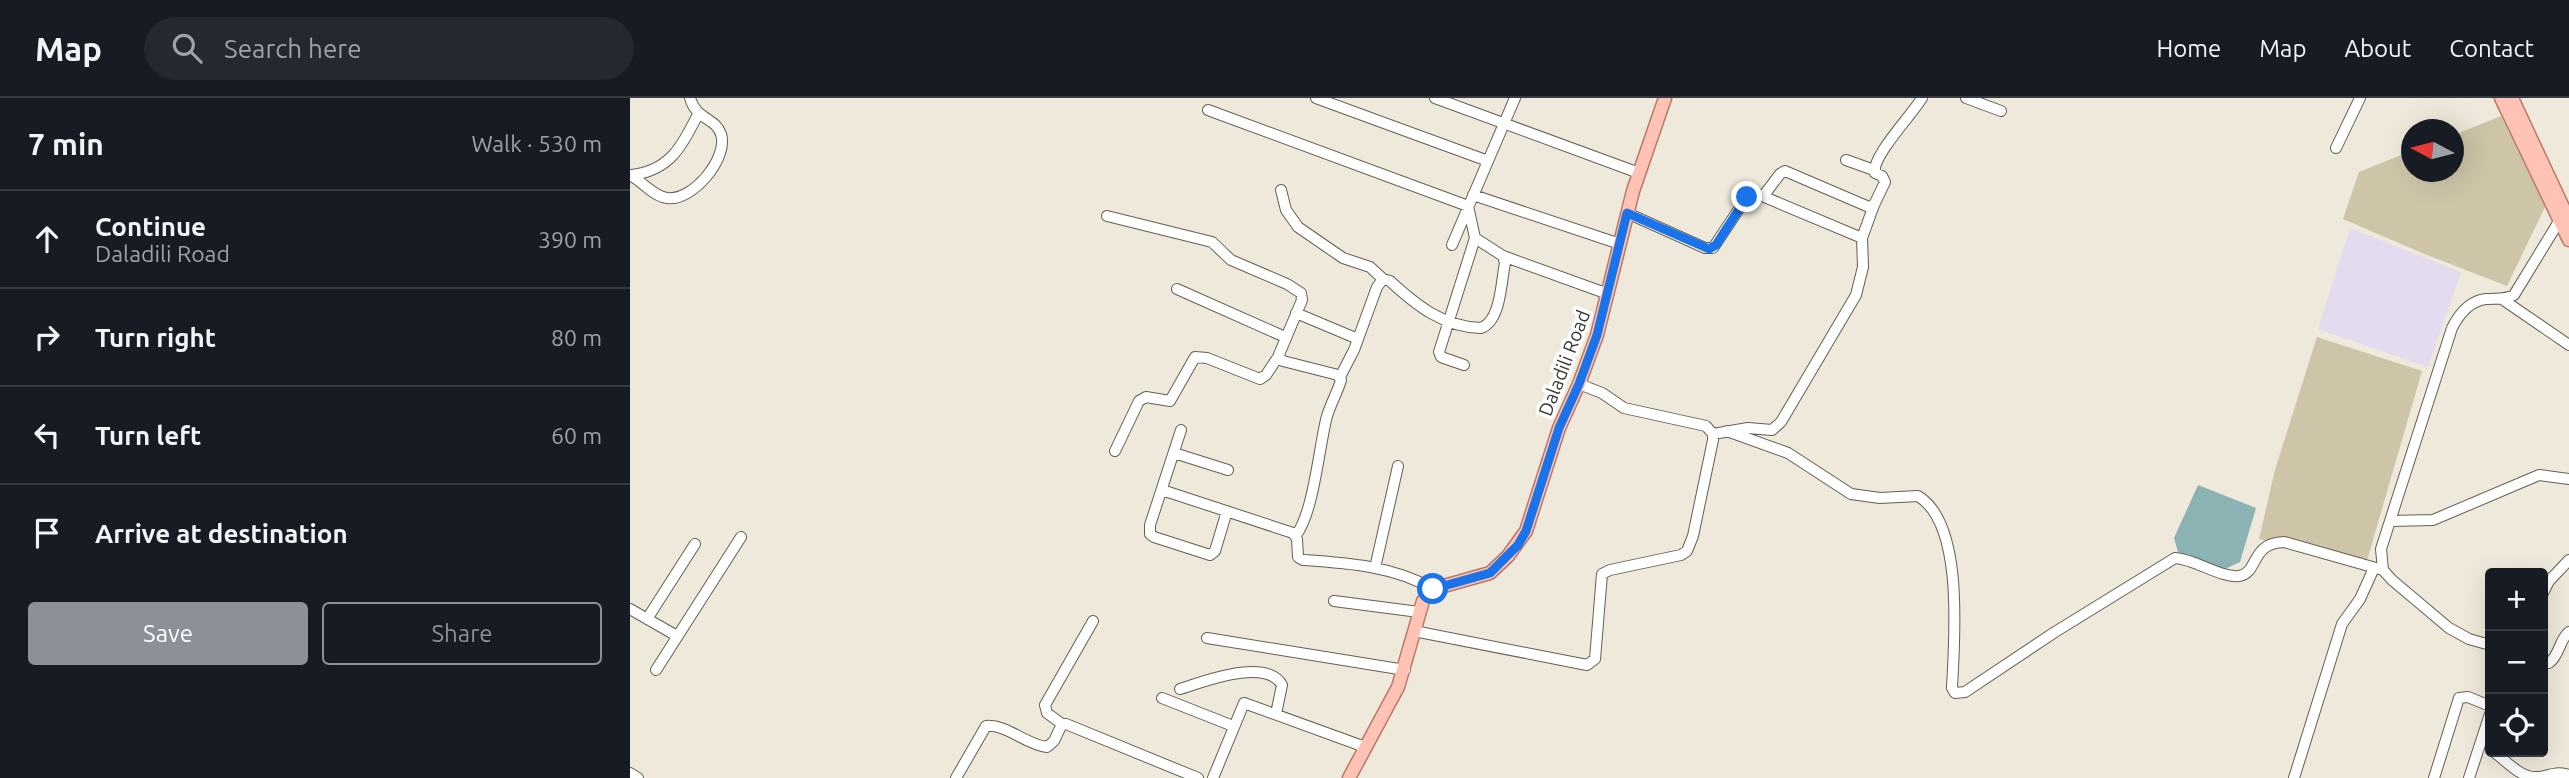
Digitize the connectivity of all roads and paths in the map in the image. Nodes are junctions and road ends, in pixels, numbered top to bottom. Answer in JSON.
{"nodes":[{"id":1,"x":690,"y":98,"type":"edge"},
{"id":2,"x":1316,"y":98,"type":"edge"},
{"id":3,"x":1435,"y":98,"type":"edge"},
{"id":4,"x":1515,"y":98,"type":"edge"},
{"id":5,"x":1665,"y":98,"type":"edge"},
{"id":6,"x":1922,"y":98,"type":"edge"},
{"id":7,"x":1966,"y":98,"type":"edge"},
{"id":8,"x":2360,"y":98,"type":"edge"},
{"id":9,"x":2501,"y":98,"type":"edge"},
{"id":10,"x":2512,"y":98,"type":"edge"},
{"id":11,"x":1208,"y":110,"type":"dead end"},
{"id":12,"x":2001,"y":111,"type":"dead end"},
{"id":13,"x":698,"y":114,"type":"junction"},
{"id":14,"x":1504,"y":123,"type":"junction"},
{"id":15,"x":2336,"y":148,"type":"dead end"},
{"id":16,"x":1846,"y":160,"type":"dead end"},
{"id":17,"x":1488,"y":161,"type":"junction"},
{"id":18,"x":1874,"y":170,"type":"junction"},
{"id":19,"x":1639,"y":173,"type":"junction"},
{"id":20,"x":630,"y":175,"type":"edge"},
{"id":21,"x":1281,"y":190,"type":"dead end"},
{"id":22,"x":1473,"y":195,"type":"junction"},
{"id":23,"x":1762,"y":196,"type":"junction"},
{"id":24,"x":1874,"y":205,"type":"junction"},
{"id":25,"x":1468,"y":206,"type":"junction"},
{"id":26,"x":2565,"y":212,"type":"edge"},
{"id":27,"x":1627,"y":213,"type":"junction"},
{"id":28,"x":1107,"y":216,"type":"dead end"},
{"id":29,"x":1475,"y":238,"type":"junction"},
{"id":30,"x":1862,"y":238,"type":"junction"},
{"id":31,"x":2569,"y":240,"type":"edge"},
{"id":32,"x":1620,"y":244,"type":"junction"},
{"id":33,"x":1452,"y":245,"type":"dead end"},
{"id":34,"x":1503,"y":256,"type":"junction"},
{"id":35,"x":1382,"y":279,"type":"junction"},
{"id":36,"x":1177,"y":289,"type":"dead end"},
{"id":37,"x":1608,"y":293,"type":"junction"},
{"id":38,"x":2502,"y":299,"type":"junction"},
{"id":39,"x":1296,"y":313,"type":"junction"},
{"id":40,"x":1447,"y":321,"type":"junction"},
{"id":41,"x":1285,"y":337,"type":"junction"},
{"id":42,"x":1358,"y":339,"type":"junction"},
{"id":43,"x":2569,"y":345,"type":"edge"},
{"id":44,"x":1278,"y":357,"type":"junction"},
{"id":45,"x":1464,"y":365,"type":"dead end"},
{"id":46,"x":1340,"y":377,"type":"junction"},
{"id":47,"x":1579,"y":384,"type":"junction"},
{"id":48,"x":1181,"y":430,"type":"dead end"},
{"id":49,"x":1727,"y":431,"type":"junction"},
{"id":50,"x":1713,"y":434,"type":"junction"},
{"id":51,"x":1115,"y":452,"type":"dead end"},
{"id":52,"x":1174,"y":453,"type":"junction"},
{"id":53,"x":1398,"y":466,"type":"dead end"},
{"id":54,"x":1228,"y":470,"type":"dead end"},
{"id":55,"x":2569,"y":478,"type":"edge"},
{"id":56,"x":1162,"y":490,"type":"junction"},
{"id":57,"x":1227,"y":511,"type":"junction"},
{"id":58,"x":2390,"y":521,"type":"junction"},
{"id":59,"x":1296,"y":535,"type":"junction"},
{"id":60,"x":741,"y":537,"type":"dead end"},
{"id":61,"x":695,"y":544,"type":"dead end"},
{"id":62,"x":2569,"y":560,"type":"edge"},
{"id":63,"x":1375,"y":568,"type":"junction"},
{"id":64,"x":2378,"y":569,"type":"junction"},
{"id":65,"x":2548,"y":583,"type":"edge"},
{"id":66,"x":1433,"y":589,"type":"junction"},
{"id":67,"x":1334,"y":601,"type":"dead end"},
{"id":68,"x":630,"y":609,"type":"edge"},
{"id":69,"x":1419,"y":612,"type":"junction"},
{"id":70,"x":648,"y":619,"type":"junction"},
{"id":71,"x":1093,"y":621,"type":"dead end"},
{"id":72,"x":1414,"y":631,"type":"junction"},
{"id":73,"x":2569,"y":632,"type":"edge"},
{"id":74,"x":677,"y":636,"type":"junction"},
{"id":75,"x":1207,"y":638,"type":"dead end"},
{"id":76,"x":2485,"y":644,"type":"edge"},
{"id":77,"x":2548,"y":663,"type":"edge"},
{"id":78,"x":656,"y":670,"type":"dead end"},
{"id":79,"x":1405,"y":670,"type":"junction"},
{"id":80,"x":1180,"y":689,"type":"dead end"},
{"id":81,"x":1162,"y":698,"type":"dead end"},
{"id":82,"x":2485,"y":704,"type":"edge"},
{"id":83,"x":1276,"y":714,"type":"junction"},
{"id":84,"x":1062,"y":724,"type":"junction"},
{"id":85,"x":1233,"y":726,"type":"junction"},
{"id":86,"x":2485,"y":730,"type":"edge"},
{"id":87,"x":2481,"y":742,"type":"junction"},
{"id":88,"x":2485,"y":745,"type":"edge"},
{"id":89,"x":1365,"y":747,"type":"junction"},
{"id":90,"x":2502,"y":757,"type":"edge"},
{"id":91,"x":630,"y":773,"type":"edge"},
{"id":92,"x":2569,"y":775,"type":"edge"},
{"id":93,"x":638,"y":778,"type":"edge"},
{"id":94,"x":956,"y":778,"type":"edge"},
{"id":95,"x":1198,"y":778,"type":"edge"},
{"id":96,"x":1213,"y":778,"type":"edge"},
{"id":97,"x":1349,"y":778,"type":"edge"},
{"id":98,"x":2294,"y":778,"type":"edge"},
{"id":99,"x":2434,"y":778,"type":"edge"},
{"id":100,"x":2469,"y":778,"type":"edge"}],
"edges":[{"from":1,"to":13,"type":"street"},
{"from":2,"to":17,"type":"street"},
{"from":3,"to":14,"type":"street"},
{"from":4,"to":14,"type":"street"},
{"from":5,"to":19,"type":"main road","name":"Daladili Road"},
{"from":6,"to":18,"type":"street"},
{"from":7,"to":12,"type":"street"},
{"from":8,"to":15,"type":"street"},
{"from":9,"to":26,"type":"main road"},
{"from":10,"to":26,"type":"main road"},
{"from":11,"to":25,"type":"street"},
{"from":13,"to":20,"type":"street"},
{"from":13,"to":20,"type":"street"},
{"from":14,"to":17,"type":"street"},
{"from":14,"to":19,"type":"street"},
{"from":16,"to":18,"type":"street"},
{"from":17,"to":22,"type":"street"},
{"from":18,"to":24,"type":"street"},
{"from":19,"to":27,"type":"main road","name":"Daladili Road"},
{"from":21,"to":35,"type":"street"},
{"from":22,"to":25,"type":"street"},
{"from":22,"to":32,"type":"street"},
{"from":23,"to":24,"type":"street"},
{"from":23,"to":27,"type":"street"},
{"from":23,"to":30,"type":"street"},
{"from":24,"to":30,"type":"street"},
{"from":25,"to":29,"type":"street"},
{"from":25,"to":33,"type":"street"},
{"from":26,"to":31,"type":"main road"},
{"from":26,"to":38,"type":"street"},
{"from":27,"to":32,"type":"main road","name":"Daladili Road"},
{"from":28,"to":39,"type":"street"},
{"from":29,"to":34,"type":"street"},
{"from":29,"to":40,"type":"street"},
{"from":30,"to":49,"type":"street"},
{"from":32,"to":37,"type":"main road","name":"Daladili Road"},
{"from":34,"to":37,"type":"street"},
{"from":34,"to":40,"type":"street"},
{"from":35,"to":40,"type":"street"},
{"from":35,"to":42,"type":"street"},
{"from":36,"to":41,"type":"street"},
{"from":37,"to":47,"type":"main road","name":"Daladili Road"},
{"from":38,"to":43,"type":"street"},
{"from":38,"to":58,"type":"street"},
{"from":39,"to":41,"type":"street"},
{"from":39,"to":42,"type":"street"},
{"from":40,"to":45,"type":"street"},
{"from":41,"to":44,"type":"street"},
{"from":42,"to":46,"type":"street"},
{"from":44,"to":46,"type":"street"},
{"from":44,"to":51,"type":"street"},
{"from":46,"to":59,"type":"street"},
{"from":47,"to":50,"type":"street"},
{"from":47,"to":66,"type":"main road","name":"Daladili Road"},
{"from":48,"to":52,"type":"street"},
{"from":49,"to":50,"type":"street"},
{"from":49,"to":64,"type":"street"},
{"from":50,"to":72,"type":"street"},
{"from":52,"to":54,"type":"street"},
{"from":52,"to":56,"type":"street"},
{"from":53,"to":63,"type":"street"},
{"from":55,"to":58,"type":"street"},
{"from":56,"to":57,"type":"street"},
{"from":56,"to":57,"type":"street"},
{"from":57,"to":59,"type":"street"},
{"from":58,"to":64,"type":"street"},
{"from":59,"to":63,"type":"street"},
{"from":60,"to":74,"type":"street"},
{"from":61,"to":70,"type":"street"},
{"from":62,"to":65,"type":"street"},
{"from":63,"to":66,"type":"street"},
{"from":64,"to":76,"type":"street"},
{"from":64,"to":98,"type":"street"},
{"from":66,"to":69,"type":"main road"},
{"from":67,"to":69,"type":"street"},
{"from":68,"to":70,"type":"street"},
{"from":69,"to":72,"type":"main road"},
{"from":70,"to":74,"type":"street"},
{"from":71,"to":84,"type":"street"},
{"from":72,"to":79,"type":"main road"},
{"from":73,"to":77,"type":"street"},
{"from":74,"to":78,"type":"street"},
{"from":75,"to":79,"type":"street"},
{"from":79,"to":89,"type":"main road"},
{"from":80,"to":83,"type":"street"},
{"from":81,"to":85,"type":"street"},
{"from":82,"to":99,"type":"street"},
{"from":83,"to":85,"type":"street"},
{"from":83,"to":89,"type":"street"},
{"from":84,"to":94,"type":"street"},
{"from":84,"to":95,"type":"street"},
{"from":85,"to":96,"type":"street"},
{"from":86,"to":87,"type":"street"},
{"from":87,"to":88,"type":"street"},
{"from":87,"to":100,"type":"street"},
{"from":89,"to":97,"type":"main road"},
{"from":90,"to":92,"type":"street"},
{"from":91,"to":93,"type":"street"}]}
